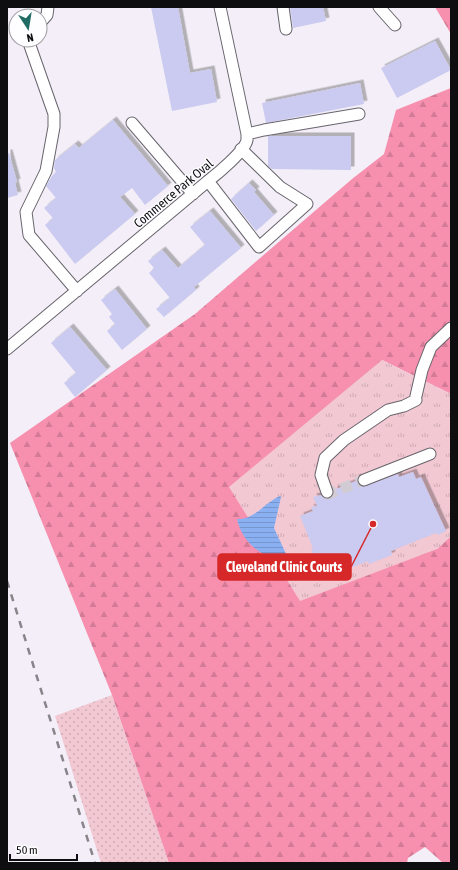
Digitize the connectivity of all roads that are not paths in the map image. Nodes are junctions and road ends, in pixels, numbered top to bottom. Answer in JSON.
{"nodes":[{"id":1,"x":220,"y":7,"type":"edge"},
{"id":2,"x":283,"y":7,"type":"edge"},
{"id":3,"x":379,"y":7,"type":"edge"},
{"id":4,"x":395,"y":25,"type":"dead end"},
{"id":5,"x":286,"y":29,"type":"dead end"},
{"id":6,"x":31,"y":48,"type":"edge"},
{"id":7,"x":359,"y":114,"type":"dead end"},
{"id":8,"x":132,"y":122,"type":"dead end"},
{"id":9,"x":247,"y":134,"type":"junction"},
{"id":10,"x":241,"y":148,"type":"junction"},
{"id":11,"x":208,"y":182,"type":"junction"},
{"id":12,"x":193,"y":194,"type":"junction"},
{"id":13,"x":77,"y":291,"type":"junction"},
{"id":14,"x":451,"y":328,"type":"edge"},
{"id":15,"x":7,"y":349,"type":"edge"},
{"id":16,"x":430,"y":454,"type":"dead end"},
{"id":17,"x":364,"y":480,"type":"tunnel mouth"},
{"id":18,"x":327,"y":492,"type":"dead end"}],
"edges":[{"from":1,"to":9,"type":"street"},
{"from":2,"to":5,"type":"street"},
{"from":3,"to":4,"type":"street"},
{"from":6,"to":13,"type":"street"},
{"from":7,"to":9,"type":"street"},
{"from":8,"to":12,"type":"street"},
{"from":9,"to":10,"type":"street","name":"Commerce Park Oval"},
{"from":10,"to":11,"type":"street","name":"Commerce Park Oval"},
{"from":10,"to":11,"type":"street"},
{"from":11,"to":12,"type":"street","name":"Commerce Park Oval"},
{"from":12,"to":13,"type":"street","name":"Commerce Park Oval"},
{"from":13,"to":15,"type":"street","name":"Commerce Park Oval"},
{"from":14,"to":18,"type":"street"},
{"from":16,"to":17,"type":"street"}]}
